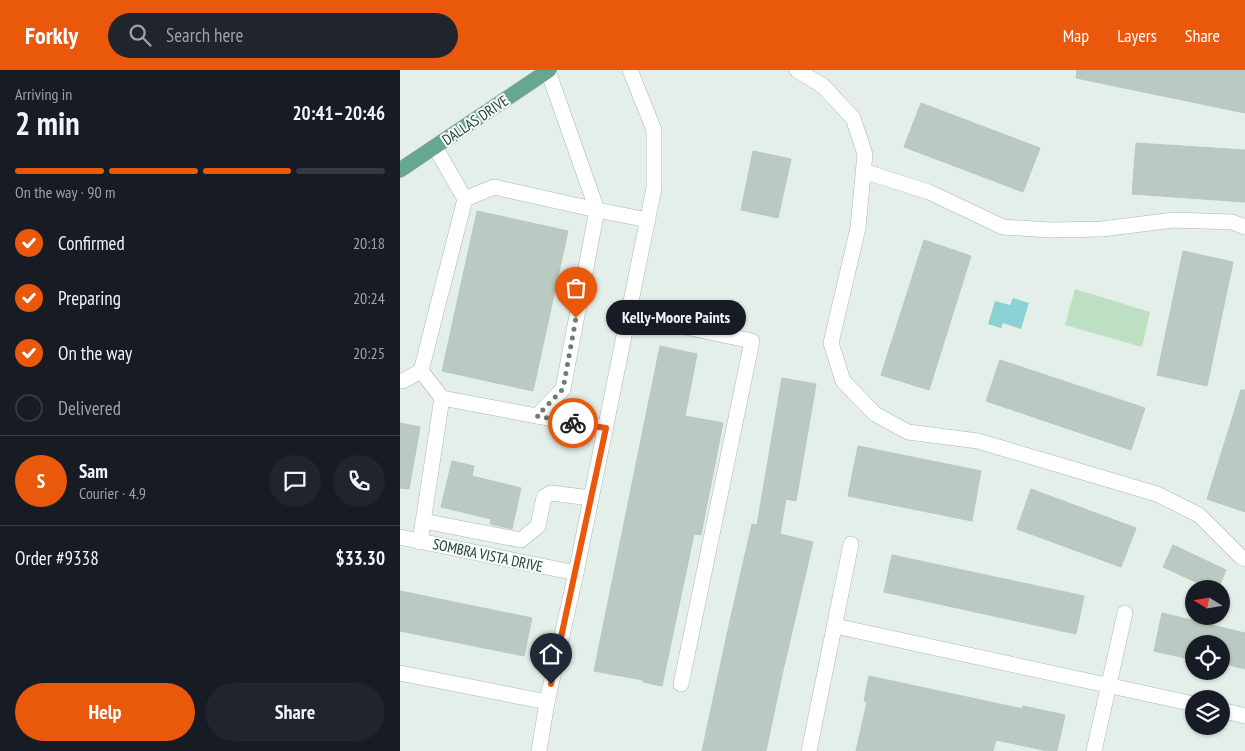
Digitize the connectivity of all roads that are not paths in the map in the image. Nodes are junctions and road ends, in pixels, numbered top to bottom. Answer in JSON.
{"nodes":[{"id":1,"x":630,"y":70,"type":"edge"},
{"id":2,"x":797,"y":70,"type":"edge"},
{"id":3,"x":548,"y":71,"type":"edge"},
{"id":4,"x":435,"y":147,"type":"junction"},
{"id":5,"x":400,"y":170,"type":"edge"},
{"id":6,"x":864,"y":171,"type":"junction"},
{"id":7,"x":464,"y":199,"type":"junction"},
{"id":8,"x":596,"y":210,"type":"junction"},
{"id":9,"x":648,"y":220,"type":"junction"},
{"id":10,"x":1245,"y":227,"type":"edge"},
{"id":11,"x":629,"y":315,"type":"junction"},
{"id":12,"x":421,"y":371,"type":"junction"},
{"id":13,"x":400,"y":381,"type":"edge"},
{"id":14,"x":442,"y":398,"type":"junction"},
{"id":15,"x":537,"y":416,"type":"junction"},
{"id":16,"x":606,"y":428,"type":"junction"},
{"id":17,"x":591,"y":498,"type":"junction"},
{"id":18,"x":423,"y":521,"type":"junction"},
{"id":19,"x":400,"y":538,"type":"edge"},
{"id":20,"x":420,"y":542,"type":"junction"},
{"id":21,"x":851,"y":544,"type":"dead end"},
{"id":22,"x":1245,"y":559,"type":"edge"},
{"id":23,"x":576,"y":573,"type":"junction"},
{"id":24,"x":1125,"y":614,"type":"dead end"},
{"id":25,"x":835,"y":626,"type":"junction"},
{"id":26,"x":400,"y":673,"type":"edge"},
{"id":27,"x":681,"y":684,"type":"dead end"},
{"id":28,"x":1108,"y":686,"type":"junction"},
{"id":29,"x":547,"y":702,"type":"junction"},
{"id":30,"x":1185,"y":702,"type":"edge"},
{"id":31,"x":1230,"y":712,"type":"edge"},
{"id":32,"x":1245,"y":716,"type":"edge"},
{"id":33,"x":540,"y":751,"type":"edge"},
{"id":34,"x":809,"y":751,"type":"edge"},
{"id":35,"x":1094,"y":751,"type":"edge"}],
"edges":[{"from":1,"to":9,"type":"street"},
{"from":2,"to":6,"type":"street"},
{"from":3,"to":4,"type":"main road","name":"DALLAS DRIVE"},
{"from":3,"to":8,"type":"street"},
{"from":4,"to":5,"type":"main road","name":"DALLAS DRIVE"},
{"from":4,"to":7,"type":"street"},
{"from":6,"to":10,"type":"street"},
{"from":6,"to":22,"type":"street"},
{"from":7,"to":8,"type":"street"},
{"from":7,"to":12,"type":"street"},
{"from":8,"to":9,"type":"street"},
{"from":8,"to":15,"type":"street"},
{"from":9,"to":11,"type":"street"},
{"from":11,"to":16,"type":"street"},
{"from":11,"to":27,"type":"street"},
{"from":12,"to":13,"type":"street"},
{"from":12,"to":14,"type":"street"},
{"from":14,"to":15,"type":"street"},
{"from":14,"to":18,"type":"street"},
{"from":15,"to":16,"type":"street"},
{"from":16,"to":17,"type":"street"},
{"from":17,"to":18,"type":"street"},
{"from":17,"to":23,"type":"street"},
{"from":18,"to":20,"type":"street"},
{"from":19,"to":20,"type":"street","name":"SOMBRA VISTA DRIVE"},
{"from":20,"to":23,"type":"street","name":"SOMBRA VISTA DRIVE"},
{"from":21,"to":25,"type":"street"},
{"from":23,"to":29,"type":"street"},
{"from":24,"to":28,"type":"street"},
{"from":25,"to":28,"type":"street"},
{"from":25,"to":34,"type":"street"},
{"from":26,"to":29,"type":"street"},
{"from":28,"to":30,"type":"street"},
{"from":28,"to":35,"type":"street"},
{"from":29,"to":33,"type":"street"},
{"from":31,"to":32,"type":"street"}]}
